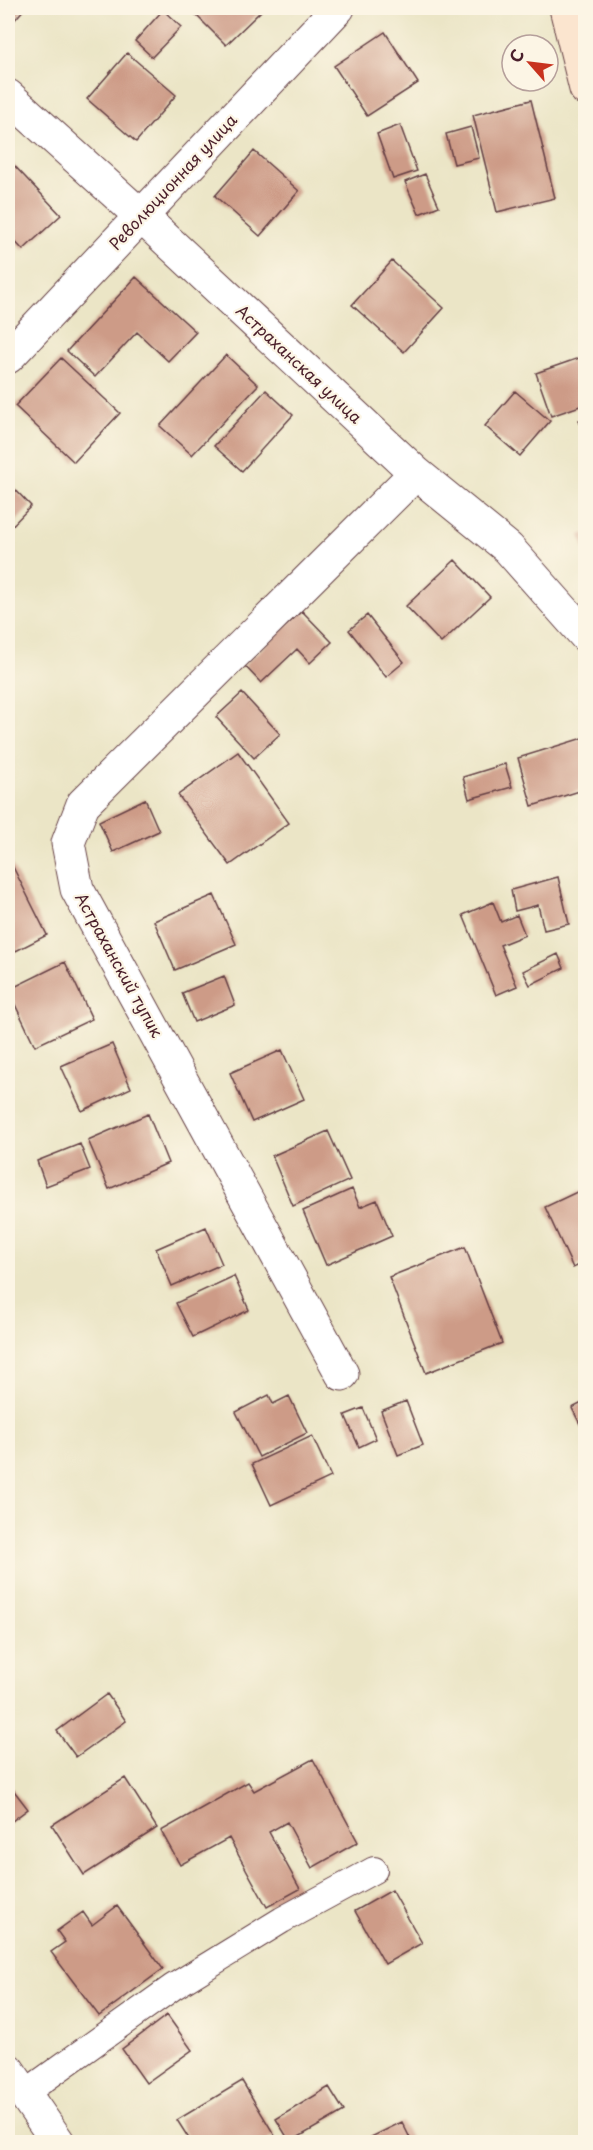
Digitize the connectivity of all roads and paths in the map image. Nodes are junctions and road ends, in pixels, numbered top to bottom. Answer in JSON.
{"nodes":[{"id":1,"x":338,"y":8,"type":"edge"},
{"id":2,"x":566,"y":8,"type":"edge"},
{"id":3,"x":585,"y":89,"type":"edge"},
{"id":4,"x":8,"y":96,"type":"edge"},
{"id":5,"x":141,"y":216,"type":"junction"},
{"id":6,"x":8,"y":357,"type":"edge"},
{"id":7,"x":416,"y":473,"type":"junction"},
{"id":8,"x":585,"y":636,"type":"edge"},
{"id":9,"x":342,"y":1374,"type":"dead end"},
{"id":10,"x":374,"y":1870,"type":"dead end"},
{"id":11,"x":16,"y":2082,"type":"edge"},
{"id":12,"x":58,"y":2142,"type":"edge"}],
"edges":[{"from":1,"to":5,"type":"street","name":"Революционная улица"},
{"from":2,"to":3,"type":"street"},
{"from":4,"to":5,"type":"street","name":"Астраханская улица"},
{"from":5,"to":6,"type":"street","name":"Революционная улица"},
{"from":5,"to":7,"type":"street","name":"Астраханская улица"},
{"from":7,"to":8,"type":"street","name":"Астраханская улица"},
{"from":7,"to":9,"type":"street","name":"Астраханский тупик"},
{"from":10,"to":11,"type":"lane"},
{"from":11,"to":12,"type":"street"}]}
